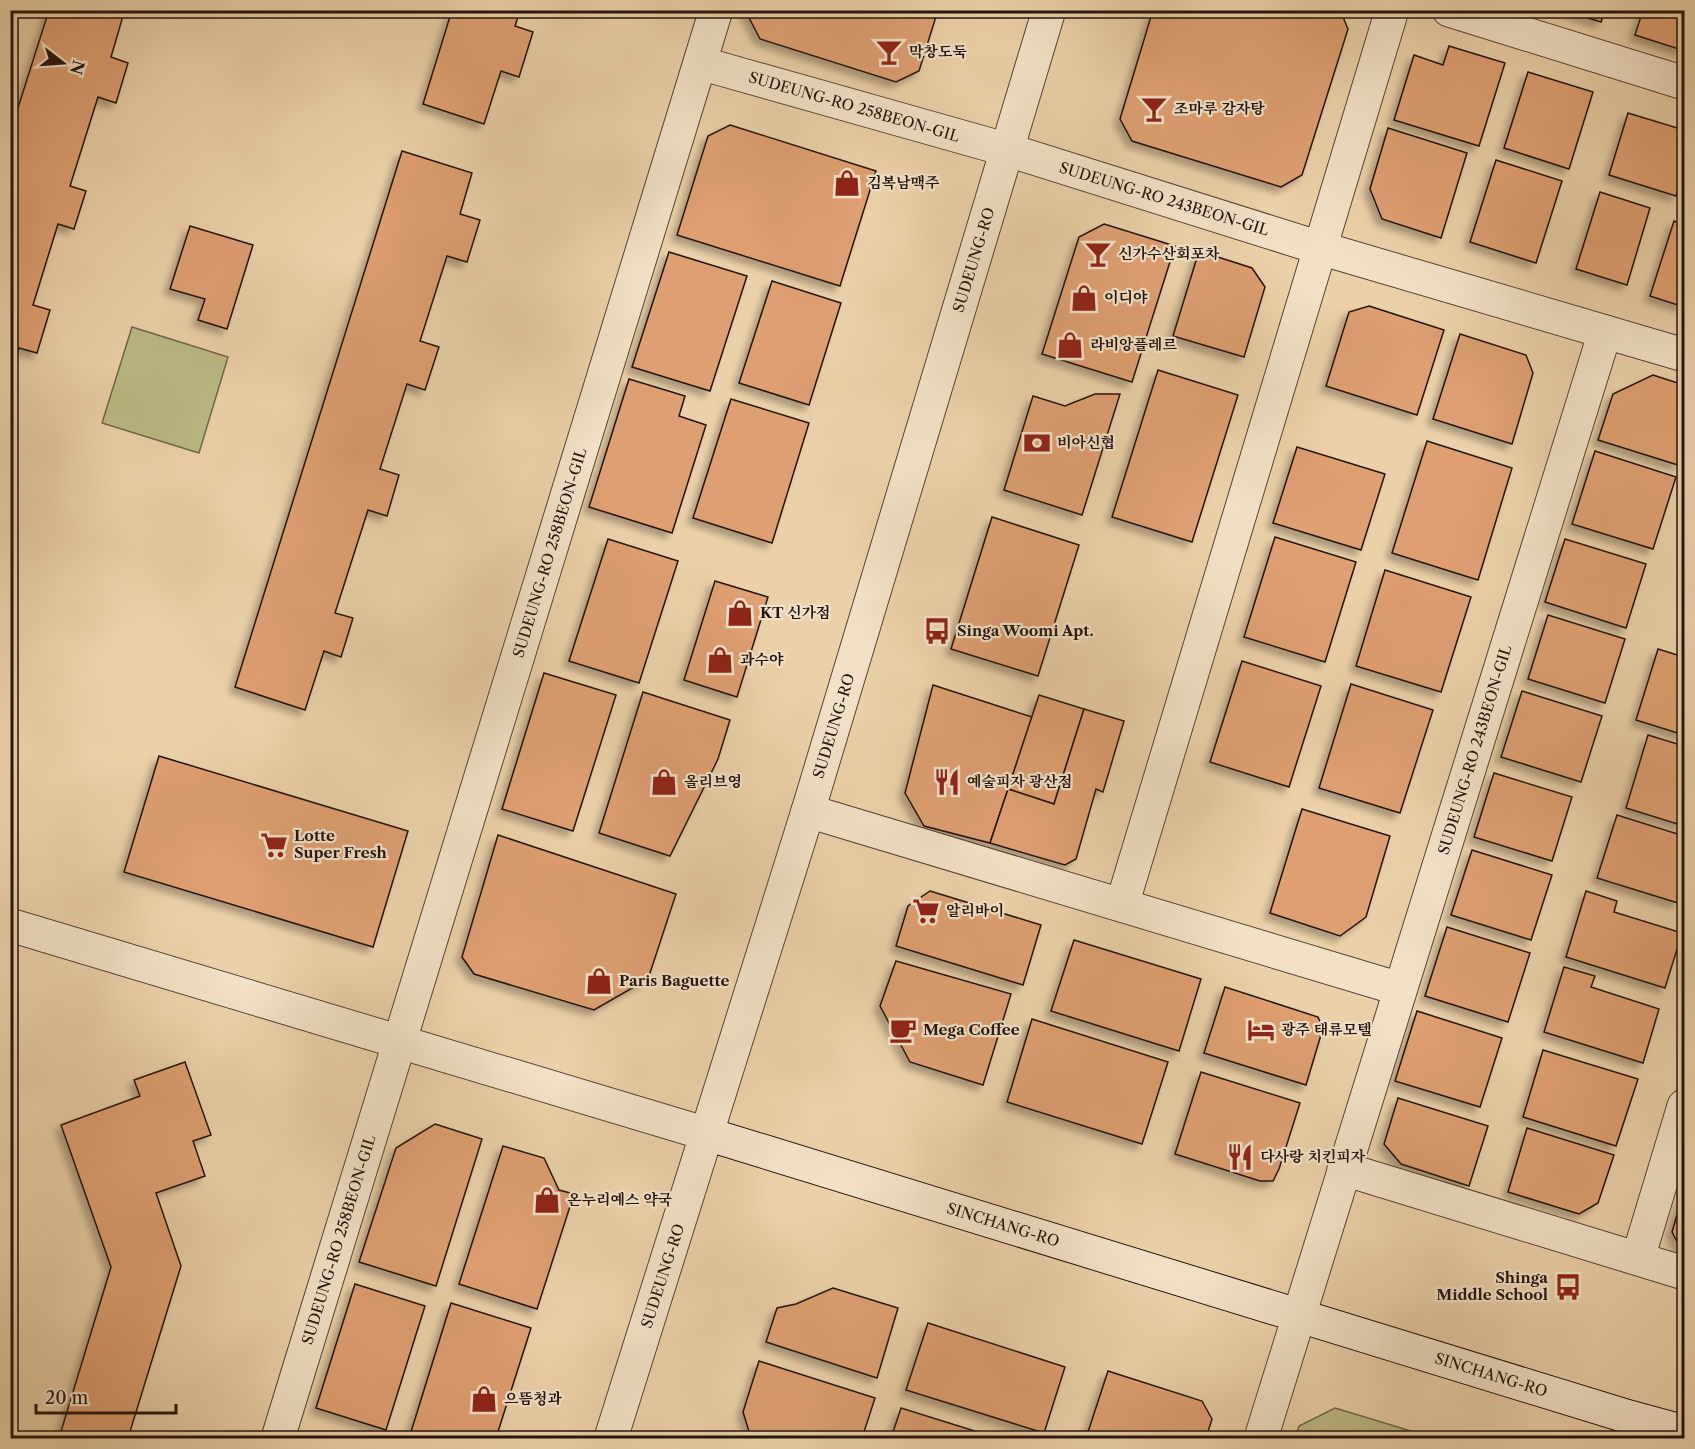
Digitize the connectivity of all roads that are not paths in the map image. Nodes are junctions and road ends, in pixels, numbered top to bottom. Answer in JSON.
{"nodes":[{"id":1,"x":716,"y":10,"type":"edge"},
{"id":2,"x":1049,"y":10,"type":"edge"},
{"id":3,"x":1392,"y":10,"type":"edge"},
{"id":4,"x":1449,"y":10,"type":"edge"},
{"id":5,"x":700,"y":63,"type":"junction"},
{"id":6,"x":1684,"y":83,"type":"edge"},
{"id":7,"x":1008,"y":150,"type":"junction"},
{"id":8,"x":1320,"y":248,"type":"junction"},
{"id":9,"x":1605,"y":332,"type":"junction"},
{"id":10,"x":1684,"y":355,"type":"edge"},
{"id":11,"x":808,"y":811,"type":"junction"},
{"id":12,"x":1122,"y":905,"type":"junction"},
{"id":13,"x":10,"y":925,"type":"edge"},
{"id":14,"x":1400,"y":989,"type":"junction"},
{"id":15,"x":400,"y":1042,"type":"junction"},
{"id":16,"x":1684,"y":1106,"type":"edge"},
{"id":17,"x":707,"y":1134,"type":"junction"},
{"id":18,"x":1344,"y":1169,"type":"junction"},
{"id":19,"x":1638,"y":1258,"type":"junction"},
{"id":20,"x":1684,"y":1273,"type":"edge"},
{"id":21,"x":1299,"y":1315,"type":"junction"},
{"id":22,"x":1684,"y":1432,"type":"edge"},
{"id":23,"x":278,"y":1438,"type":"edge"},
{"id":24,"x":611,"y":1438,"type":"edge"},
{"id":25,"x":1261,"y":1438,"type":"edge"}],
"edges":[{"from":1,"to":5,"type":"street","name":"SUDEUNG-RO 258BEON-GIL"},
{"from":2,"to":7,"type":"street","name":"SUDEUNG-RO"},
{"from":3,"to":8,"type":"street"},
{"from":4,"to":6,"type":"street"},
{"from":5,"to":7,"type":"street","name":"SUDEUNG-RO 258BEON-GIL"},
{"from":5,"to":15,"type":"street","name":"SUDEUNG-RO 258BEON-GIL"},
{"from":7,"to":8,"type":"street","name":"SUDEUNG-RO 243BEON-GIL"},
{"from":7,"to":11,"type":"street","name":"SUDEUNG-RO"},
{"from":8,"to":9,"type":"street","name":"SUDEUNG-RO 243BEON-GIL"},
{"from":8,"to":12,"type":"street"},
{"from":9,"to":10,"type":"street","name":"SUDEUNG-RO 243BEON-GIL"},
{"from":9,"to":14,"type":"street","name":"SUDEUNG-RO 243BEON-GIL"},
{"from":11,"to":12,"type":"street"},
{"from":11,"to":17,"type":"street","name":"SUDEUNG-RO"},
{"from":12,"to":14,"type":"street"},
{"from":13,"to":15,"type":"street"},
{"from":14,"to":18,"type":"street","name":"SUDEUNG-RO 243BEON-GIL"},
{"from":15,"to":17,"type":"street"},
{"from":15,"to":23,"type":"street","name":"SUDEUNG-RO 258BEON-GIL"},
{"from":16,"to":19,"type":"street"},
{"from":17,"to":21,"type":"street","name":"SINCHANG-RO"},
{"from":17,"to":24,"type":"street","name":"SUDEUNG-RO"},
{"from":18,"to":19,"type":"street"},
{"from":18,"to":21,"type":"street","name":"SUDEUNG-RO 243BEON-GIL"},
{"from":19,"to":20,"type":"street"},
{"from":21,"to":22,"type":"street","name":"SINCHANG-RO"},
{"from":21,"to":25,"type":"street"}]}
